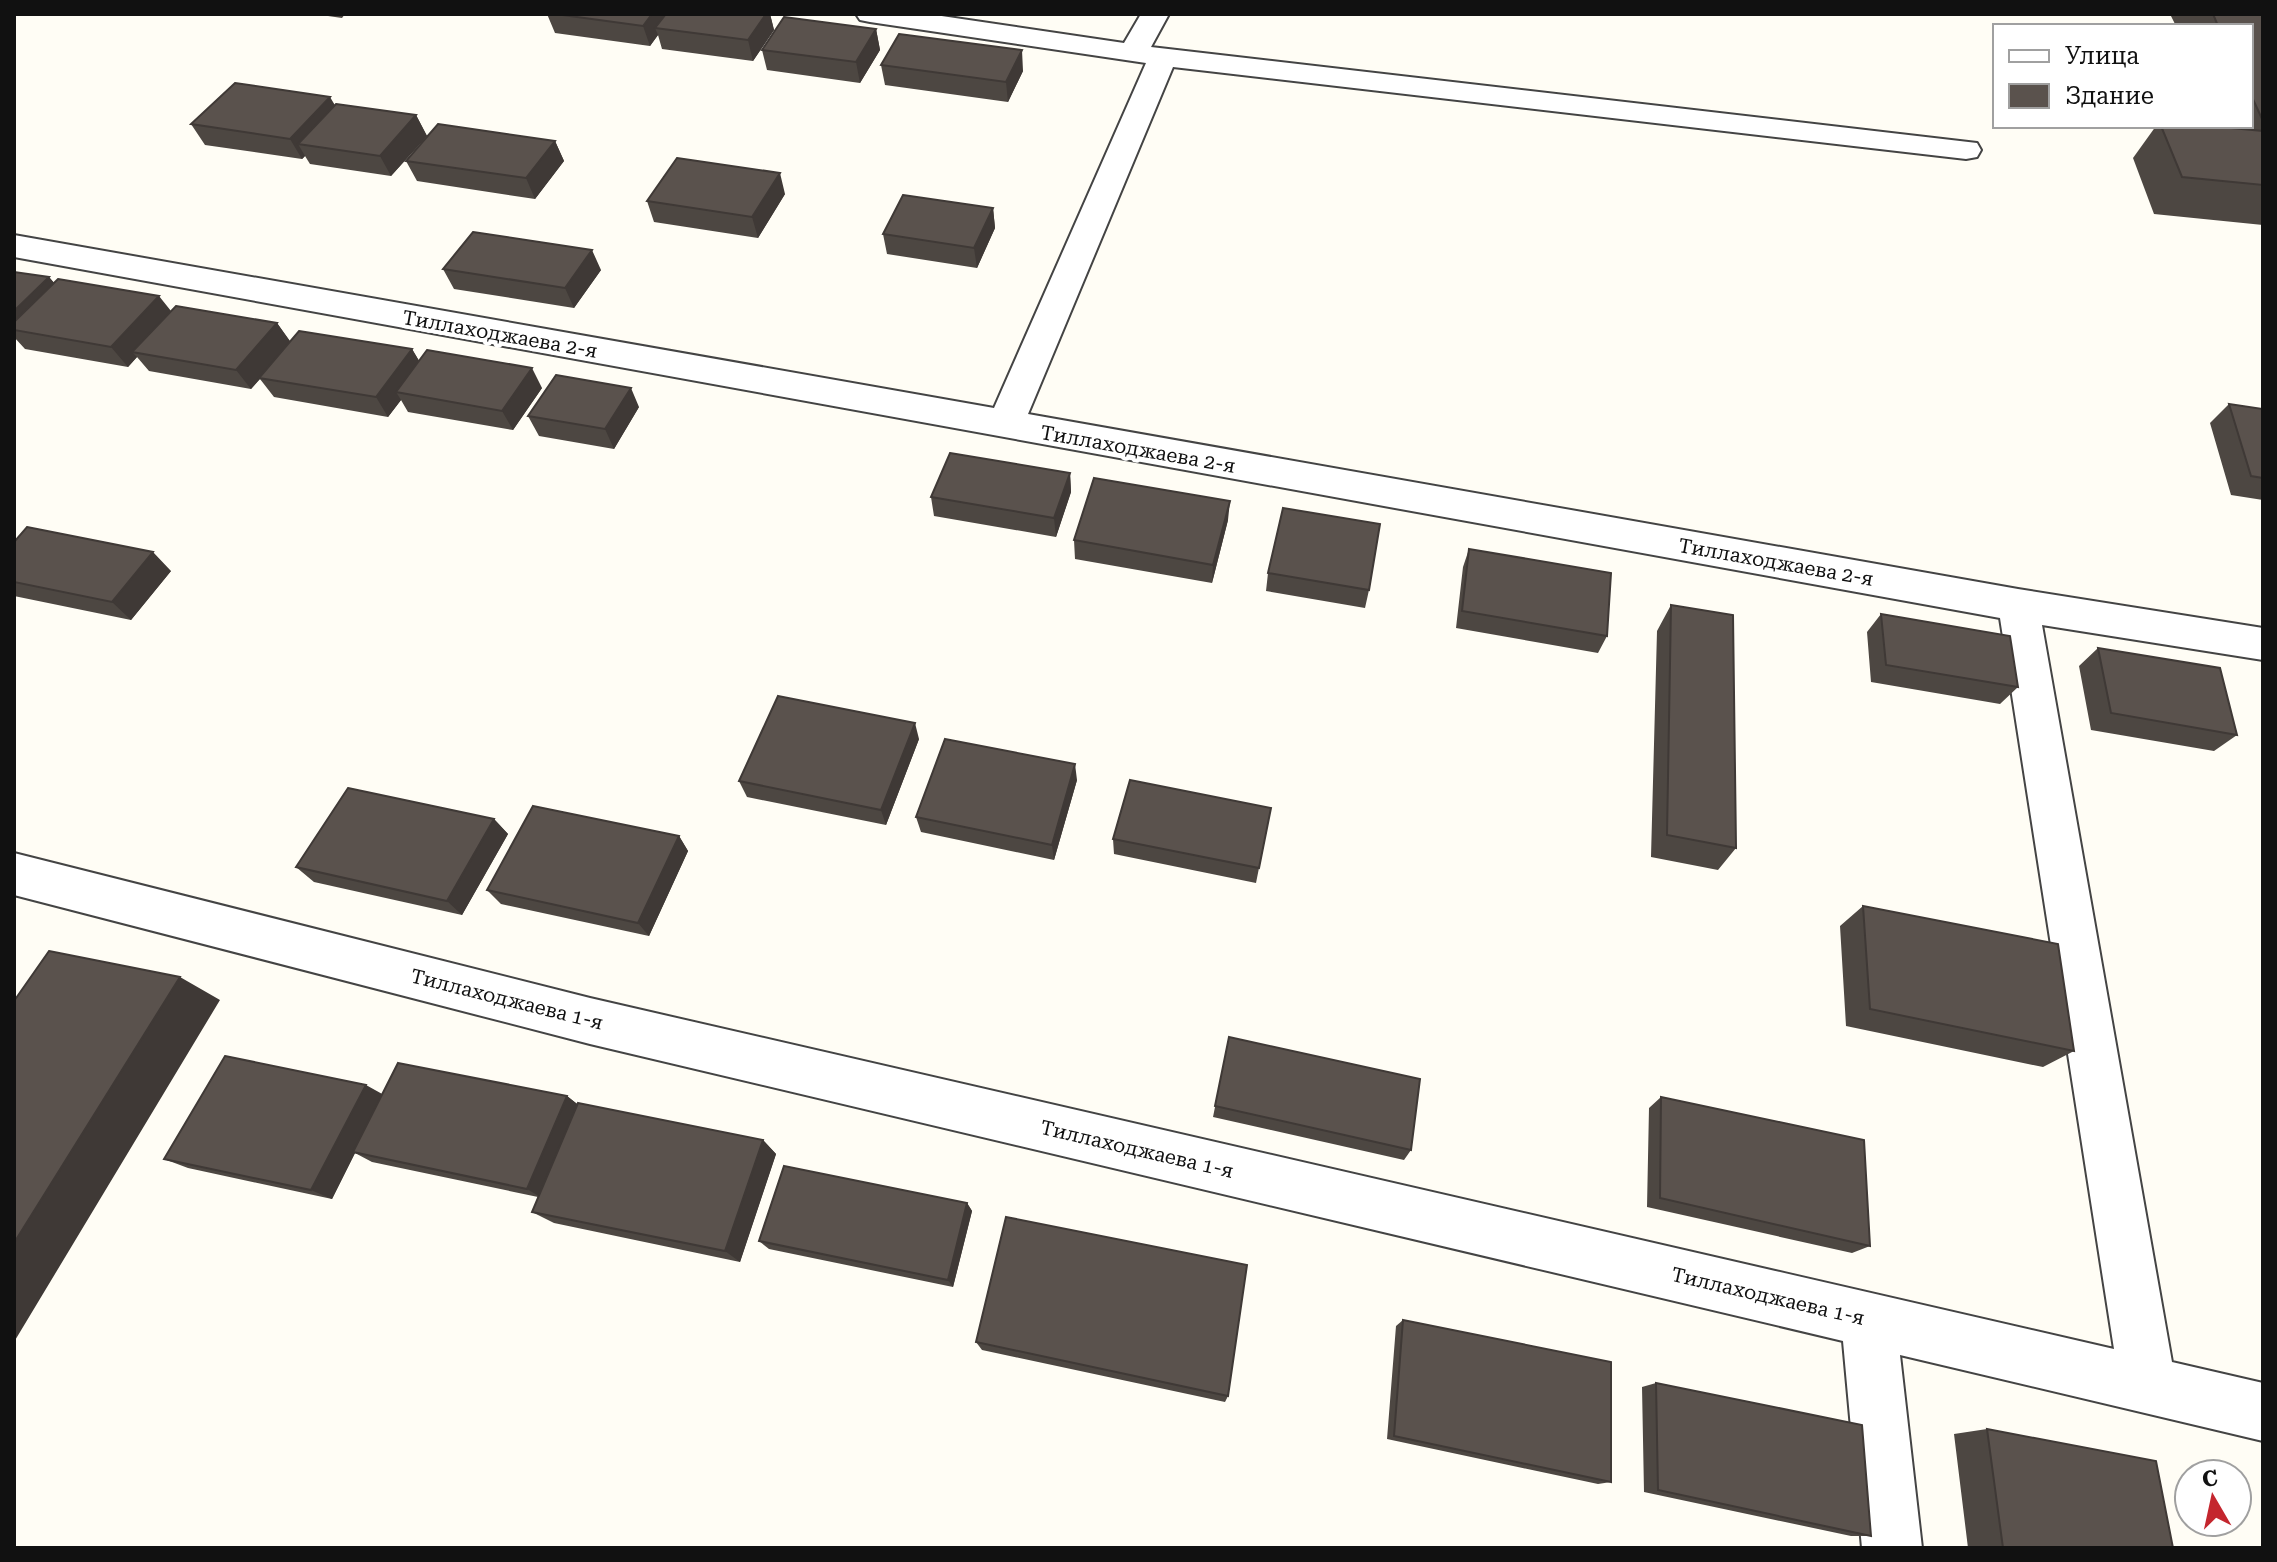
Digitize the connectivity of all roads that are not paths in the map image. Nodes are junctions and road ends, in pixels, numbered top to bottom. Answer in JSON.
{"nodes":[{"id":1,"x":870,"y":14,"type":"edge"},
{"id":2,"x":1155,"y":14,"type":"edge"},
{"id":3,"x":1148,"y":54,"type":"junction"},
{"id":4,"x":1966,"y":150,"type":"dead end"},
{"id":5,"x":14,"y":246,"type":"edge"},
{"id":6,"x":1005,"y":425,"type":"junction"},
{"id":7,"x":2018,"y":605,"type":"junction"},
{"id":8,"x":2263,"y":644,"type":"edge"},
{"id":9,"x":14,"y":874,"type":"edge"},
{"id":10,"x":1869,"y":1320,"type":"junction"},
{"id":11,"x":2148,"y":1386,"type":"junction"},
{"id":12,"x":2263,"y":1412,"type":"edge"},
{"id":13,"x":1892,"y":1548,"type":"edge"}],
"edges":[{"from":1,"to":3,"type":"street"},
{"from":2,"to":3,"type":"street"},
{"from":3,"to":4,"type":"street"},
{"from":3,"to":6,"type":"street"},
{"from":5,"to":6,"type":"street","name":"Тиллаходжаева 2-я"},
{"from":6,"to":7,"type":"street","name":"Тиллаходжаева 2-я"},
{"from":7,"to":8,"type":"street","name":"Тиллаходжаева 2-я"},
{"from":7,"to":11,"type":"street"},
{"from":9,"to":10,"type":"street","name":"Тиллаходжаева 1-я"},
{"from":10,"to":11,"type":"street","name":"Тиллаходжаева 1-я"},
{"from":10,"to":13,"type":"street"},
{"from":11,"to":12,"type":"street","name":"Тиллаходжаева 1-я"}]}
